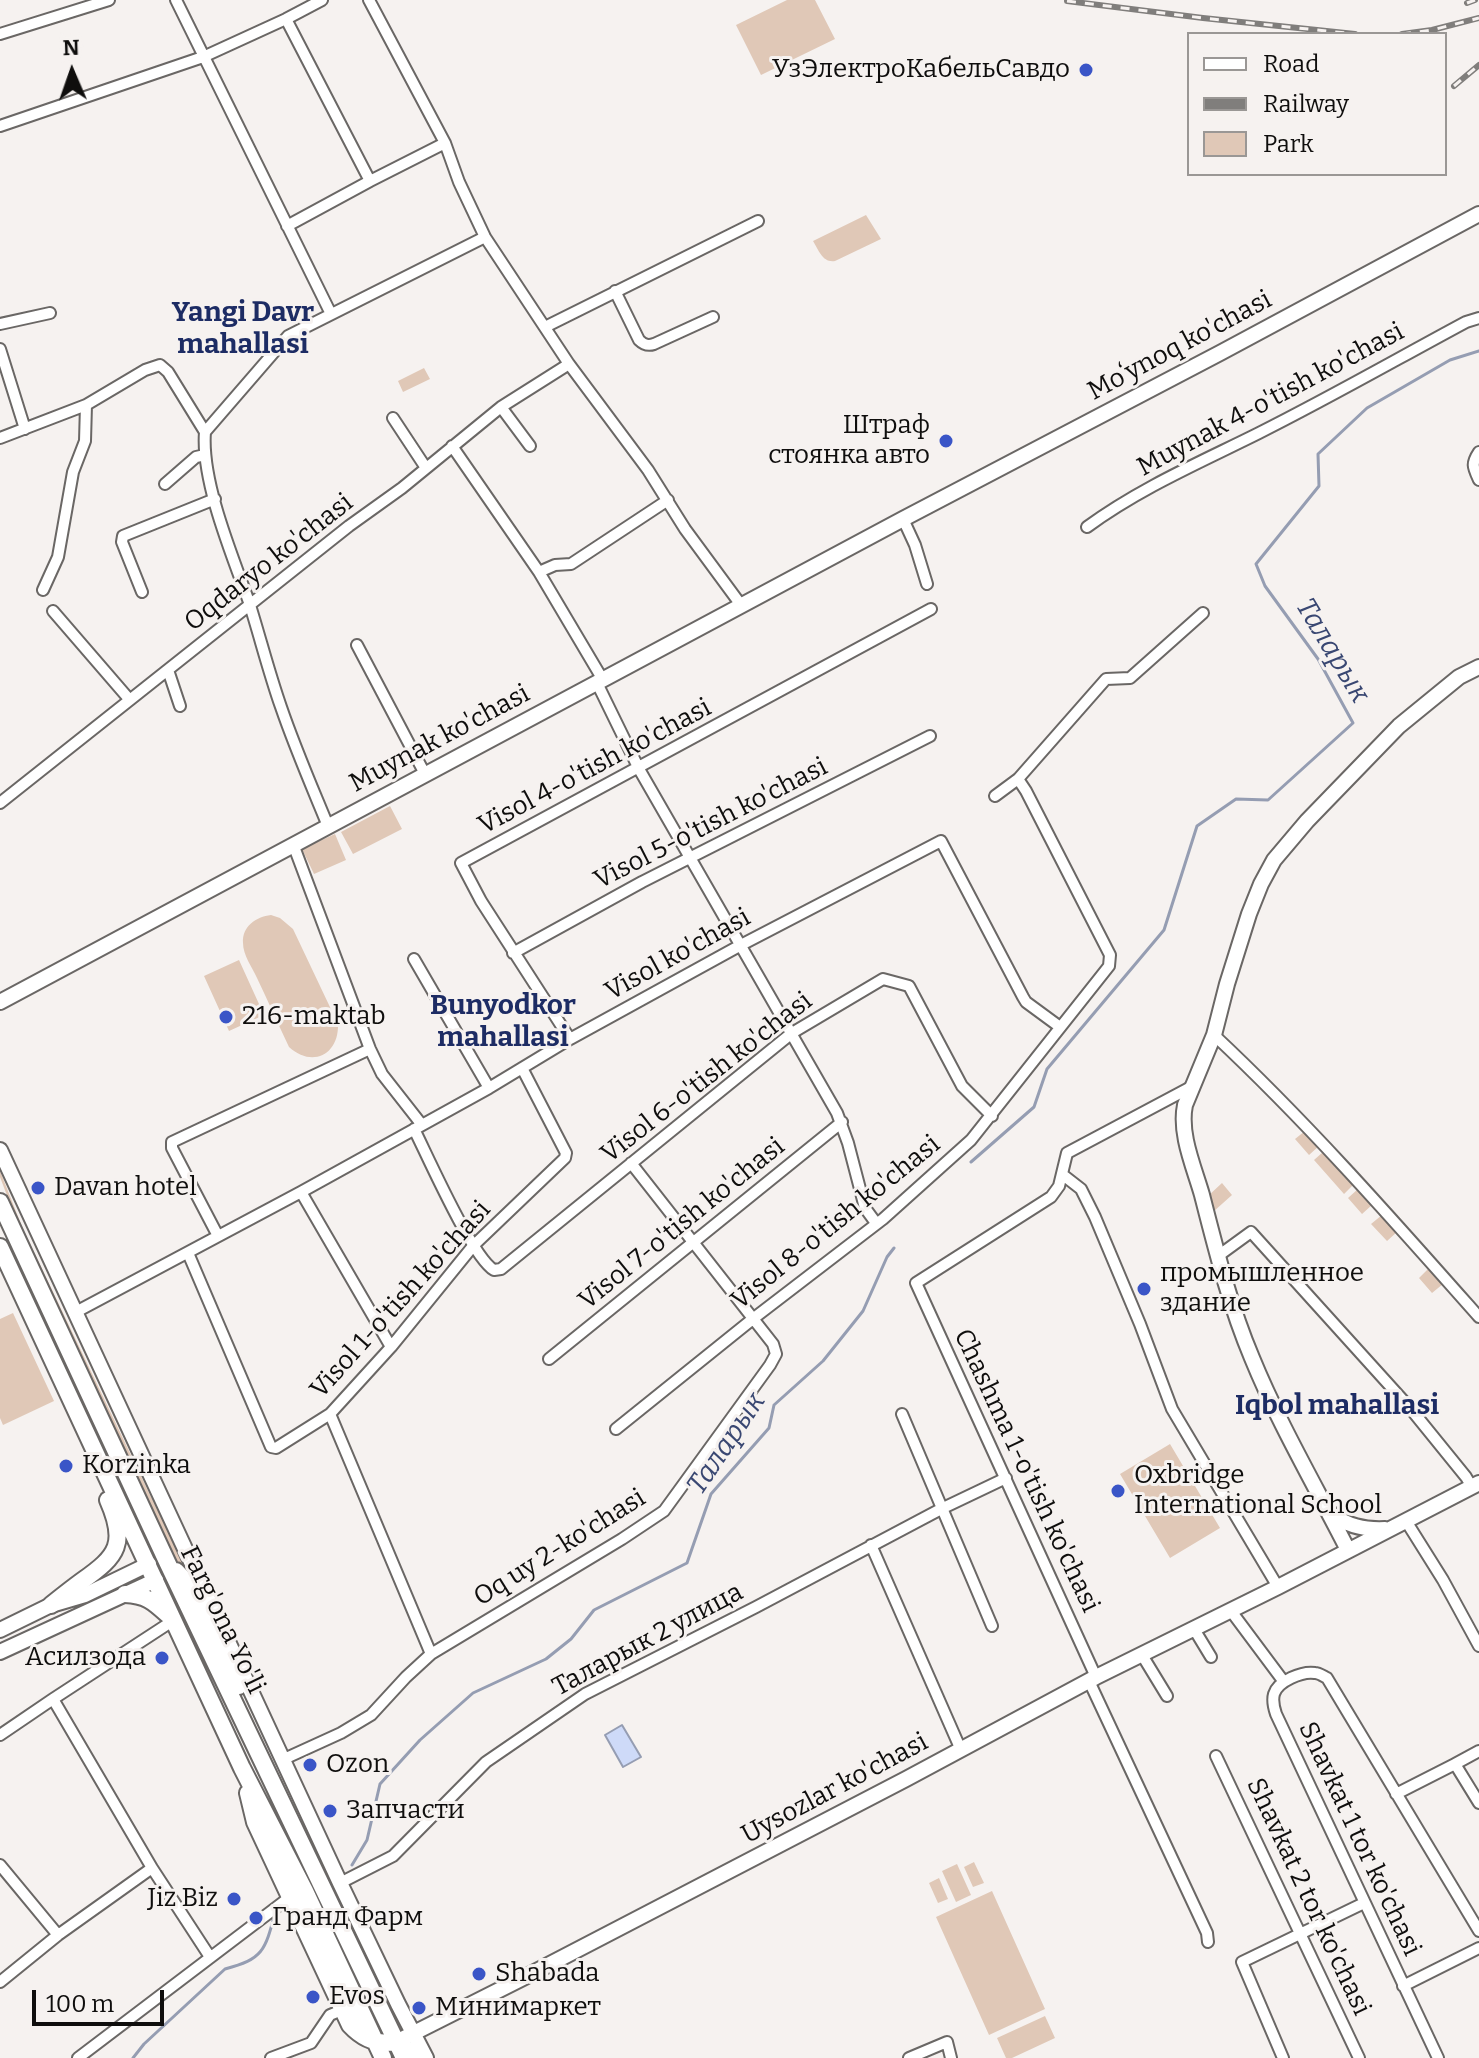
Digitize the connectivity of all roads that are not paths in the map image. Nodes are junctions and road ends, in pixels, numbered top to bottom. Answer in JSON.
{"nodes":[{"id":1,"x":109,"y":0,"type":"edge"},
{"id":2,"x":176,"y":0,"type":"edge"},
{"id":3,"x":322,"y":0,"type":"edge"},
{"id":4,"x":369,"y":0,"type":"edge"},
{"id":5,"x":286,"y":19,"type":"junction"},
{"id":6,"x":0,"y":34,"type":"edge"},
{"id":7,"x":203,"y":57,"type":"junction"},
{"id":8,"x":0,"y":126,"type":"edge"},
{"id":9,"x":445,"y":143,"type":"junction"},
{"id":10,"x":370,"y":181,"type":"junction"},
{"id":11,"x":1479,"y":214,"type":"edge"},
{"id":12,"x":758,"y":221,"type":"dead end"},
{"id":13,"x":287,"y":226,"type":"junction"},
{"id":14,"x":485,"y":237,"type":"junction"},
{"id":15,"x":615,"y":291,"type":"junction"},
{"id":16,"x":50,"y":313,"type":"dead end"},
{"id":17,"x":331,"y":314,"type":"junction"},
{"id":18,"x":713,"y":317,"type":"dead end"},
{"id":19,"x":1479,"y":318,"type":"edge"},
{"id":20,"x":0,"y":324,"type":"edge"},
{"id":21,"x":545,"y":327,"type":"junction"},
{"id":22,"x":0,"y":349,"type":"edge"},
{"id":23,"x":569,"y":364,"type":"junction"},
{"id":24,"x":86,"y":405,"type":"junction"},
{"id":25,"x":501,"y":407,"type":"junction"},
{"id":26,"x":393,"y":418,"type":"dead end"},
{"id":27,"x":25,"y":429,"type":"junction"},
{"id":28,"x":205,"y":432,"type":"junction"},
{"id":29,"x":0,"y":438,"type":"edge"},
{"id":30,"x":452,"y":446,"type":"junction"},
{"id":31,"x":530,"y":446,"type":"dead end"},
{"id":32,"x":1479,"y":452,"type":"edge"},
{"id":33,"x":205,"y":455,"type":"junction"},
{"id":34,"x":426,"y":468,"type":"junction"},
{"id":35,"x":1479,"y":480,"type":"edge"},
{"id":36,"x":165,"y":484,"type":"dead end"},
{"id":37,"x":215,"y":499,"type":"junction"},
{"id":38,"x":668,"y":500,"type":"junction"},
{"id":39,"x":903,"y":519,"type":"junction"},
{"id":40,"x":1087,"y":527,"type":"dead end"},
{"id":41,"x":539,"y":572,"type":"junction"},
{"id":42,"x":927,"y":584,"type":"dead end"},
{"id":43,"x":43,"y":590,"type":"dead end"},
{"id":44,"x":142,"y":592,"type":"dead end"},
{"id":45,"x":741,"y":605,"type":"junction"},
{"id":46,"x":250,"y":606,"type":"junction"},
{"id":47,"x":931,"y":609,"type":"dead end"},
{"id":48,"x":53,"y":611,"type":"dead end"},
{"id":49,"x":1203,"y":613,"type":"dead end"},
{"id":50,"x":357,"y":645,"type":"dead end"},
{"id":51,"x":1479,"y":667,"type":"edge"},
{"id":52,"x":168,"y":670,"type":"junction"},
{"id":53,"x":600,"y":681,"type":"junction"},
{"id":54,"x":129,"y":699,"type":"junction"},
{"id":55,"x":180,"y":706,"type":"dead end"},
{"id":56,"x":930,"y":736,"type":"dead end"},
{"id":57,"x":639,"y":769,"type":"junction"},
{"id":58,"x":425,"y":774,"type":"junction"},
{"id":59,"x":1018,"y":779,"type":"junction"},
{"id":60,"x":995,"y":796,"type":"dead end"},
{"id":61,"x":0,"y":803,"type":"edge"},
{"id":62,"x":328,"y":826,"type":"junction"},
{"id":63,"x":293,"y":844,"type":"junction"},
{"id":64,"x":689,"y":859,"type":"junction"},
{"id":65,"x":741,"y":945,"type":"junction"},
{"id":66,"x":513,"y":953,"type":"junction"},
{"id":67,"x":414,"y":959,"type":"dead end"},
{"id":68,"x":0,"y":1002,"type":"edge"},
{"id":69,"x":1060,"y":1027,"type":"junction"},
{"id":70,"x":792,"y":1033,"type":"junction"},
{"id":71,"x":1214,"y":1035,"type":"junction"},
{"id":72,"x":570,"y":1039,"type":"junction"},
{"id":73,"x":370,"y":1049,"type":"junction"},
{"id":74,"x":522,"y":1068,"type":"junction"},
{"id":75,"x":1193,"y":1086,"type":"junction"},
{"id":76,"x":489,"y":1088,"type":"junction"},
{"id":77,"x":992,"y":1116,"type":"junction"},
{"id":78,"x":842,"y":1122,"type":"junction"},
{"id":79,"x":418,"y":1127,"type":"junction"},
{"id":80,"x":0,"y":1150,"type":"edge"},
{"id":81,"x":631,"y":1163,"type":"junction"},
{"id":82,"x":1063,"y":1175,"type":"junction"},
{"id":83,"x":301,"y":1192,"type":"junction"},
{"id":84,"x":0,"y":1202,"type":"edge"},
{"id":85,"x":876,"y":1223,"type":"junction"},
{"id":86,"x":218,"y":1236,"type":"junction"},
{"id":87,"x":693,"y":1242,"type":"junction"},
{"id":88,"x":473,"y":1246,"type":"junction"},
{"id":89,"x":0,"y":1247,"type":"edge"},
{"id":90,"x":188,"y":1253,"type":"junction"},
{"id":91,"x":1218,"y":1256,"type":"junction"},
{"id":92,"x":74,"y":1313,"type":"junction"},
{"id":93,"x":1479,"y":1317,"type":"edge"},
{"id":94,"x":754,"y":1318,"type":"junction"},
{"id":95,"x":391,"y":1347,"type":"junction"},
{"id":96,"x":549,"y":1359,"type":"dead end"},
{"id":97,"x":330,"y":1414,"type":"junction"},
{"id":98,"x":902,"y":1414,"type":"dead end"},
{"id":99,"x":616,"y":1429,"type":"dead end"},
{"id":100,"x":92,"y":1441,"type":"junction"},
{"id":101,"x":1006,"y":1478,"type":"junction"},
{"id":102,"x":1475,"y":1485,"type":"edge"},
{"id":103,"x":941,"y":1509,"type":"junction"},
{"id":104,"x":1329,"y":1512,"type":"junction"},
{"id":105,"x":1400,"y":1524,"type":"junction"},
{"id":106,"x":871,"y":1545,"type":"junction"},
{"id":107,"x":1348,"y":1550,"type":"junction"},
{"id":108,"x":168,"y":1564,"type":"junction"},
{"id":109,"x":152,"y":1572,"type":"junction"},
{"id":110,"x":1278,"y":1587,"type":"junction"},
{"id":111,"x":125,"y":1594,"type":"junction"},
{"id":112,"x":51,"y":1605,"type":"junction"},
{"id":113,"x":1231,"y":1611,"type":"junction"},
{"id":114,"x":174,"y":1620,"type":"junction"},
{"id":115,"x":992,"y":1626,"type":"dead end"},
{"id":116,"x":1194,"y":1629,"type":"junction"},
{"id":117,"x":0,"y":1630,"type":"edge"},
{"id":118,"x":1479,"y":1646,"type":"edge"},
{"id":119,"x":0,"y":1652,"type":"edge"},
{"id":120,"x":431,"y":1654,"type":"junction"},
{"id":121,"x":1142,"y":1655,"type":"junction"},
{"id":122,"x":1211,"y":1657,"type":"dead end"},
{"id":123,"x":1092,"y":1679,"type":"junction"},
{"id":124,"x":1284,"y":1682,"type":"junction"},
{"id":125,"x":1167,"y":1696,"type":"dead end"},
{"id":126,"x":53,"y":1699,"type":"junction"},
{"id":127,"x":0,"y":1735,"type":"edge"},
{"id":128,"x":961,"y":1750,"type":"junction"},
{"id":129,"x":1479,"y":1751,"type":"edge"},
{"id":130,"x":1216,"y":1756,"type":"dead end"},
{"id":131,"x":284,"y":1759,"type":"junction"},
{"id":132,"x":1455,"y":1764,"type":"junction"},
{"id":133,"x":242,"y":1768,"type":"junction"},
{"id":134,"x":1396,"y":1794,"type":"junction"},
{"id":135,"x":1479,"y":1803,"type":"edge"},
{"id":136,"x":0,"y":1865,"type":"edge"},
{"id":137,"x":152,"y":1868,"type":"junction"},
{"id":138,"x":340,"y":1883,"type":"junction"},
{"id":139,"x":290,"y":1897,"type":"junction"},
{"id":140,"x":1364,"y":1903,"type":"junction"},
{"id":141,"x":1479,"y":1931,"type":"edge"},
{"id":142,"x":1301,"y":1934,"type":"junction"},
{"id":143,"x":58,"y":1935,"type":"junction"},
{"id":144,"x":1208,"y":1942,"type":"dead end"},
{"id":145,"x":1479,"y":1948,"type":"edge"},
{"id":146,"x":210,"y":1957,"type":"junction"},
{"id":147,"x":0,"y":1982,"type":"edge"},
{"id":148,"x":1403,"y":1986,"type":"junction"},
{"id":149,"x":342,"y":2010,"type":"junction"},
{"id":150,"x":414,"y":2033,"type":"junction"},
{"id":151,"x":376,"y":2041,"type":"junction"},
{"id":152,"x":396,"y":2042,"type":"junction"},
{"id":153,"x":78,"y":2058,"type":"edge"},
{"id":154,"x":271,"y":2058,"type":"edge"},
{"id":155,"x":385,"y":2058,"type":"edge"},
{"id":156,"x":404,"y":2058,"type":"edge"},
{"id":157,"x":415,"y":2058,"type":"edge"},
{"id":158,"x":426,"y":2058,"type":"edge"},
{"id":159,"x":909,"y":2058,"type":"edge"},
{"id":160,"x":951,"y":2058,"type":"edge"},
{"id":161,"x":1283,"y":2058,"type":"edge"},
{"id":162,"x":1359,"y":2058,"type":"edge"},
{"id":163,"x":1438,"y":2058,"type":"edge"}],
"edges":[{"from":1,"to":6,"type":"street"},
{"from":2,"to":7,"type":"street"},
{"from":3,"to":5,"type":"street"},
{"from":4,"to":9,"type":"street"},
{"from":5,"to":7,"type":"street"},
{"from":5,"to":10,"type":"street"},
{"from":7,"to":8,"type":"street"},
{"from":7,"to":13,"type":"street"},
{"from":9,"to":10,"type":"street"},
{"from":9,"to":14,"type":"street"},
{"from":10,"to":13,"type":"street"},
{"from":11,"to":39,"type":"street","name":"Moʻynoq ko'chasi"},
{"from":12,"to":15,"type":"street"},
{"from":13,"to":17,"type":"street"},
{"from":14,"to":17,"type":"street"},
{"from":14,"to":21,"type":"street"},
{"from":15,"to":18,"type":"street"},
{"from":15,"to":21,"type":"street"},
{"from":16,"to":20,"type":"street"},
{"from":17,"to":28,"type":"street"},
{"from":19,"to":40,"type":"street","name":"Muynak 4-o'tish ko'chasi"},
{"from":21,"to":23,"type":"street"},
{"from":22,"to":27,"type":"street"},
{"from":23,"to":25,"type":"street","name":"Oqdaryo ko'chasi"},
{"from":23,"to":38,"type":"street"},
{"from":24,"to":27,"type":"street"},
{"from":24,"to":28,"type":"street"},
{"from":24,"to":43,"type":"street"},
{"from":25,"to":30,"type":"street","name":"Oqdaryo ko'chasi"},
{"from":25,"to":31,"type":"street"},
{"from":26,"to":34,"type":"street"},
{"from":27,"to":29,"type":"street"},
{"from":28,"to":33,"type":"street"},
{"from":30,"to":34,"type":"street","name":"Oqdaryo ko'chasi"},
{"from":30,"to":41,"type":"street"},
{"from":32,"to":35,"type":"street"},
{"from":33,"to":36,"type":"street"},
{"from":33,"to":37,"type":"street"},
{"from":34,"to":46,"type":"street","name":"Oqdaryo ko'chasi"},
{"from":37,"to":44,"type":"street"},
{"from":37,"to":46,"type":"street"},
{"from":38,"to":41,"type":"street"},
{"from":38,"to":45,"type":"street"},
{"from":39,"to":42,"type":"street"},
{"from":39,"to":45,"type":"street","name":"Muynak ko'chasi"},
{"from":41,"to":53,"type":"street"},
{"from":45,"to":53,"type":"street","name":"Muynak ko'chasi"},
{"from":46,"to":52,"type":"street","name":"Oqdaryo ko'chasi"},
{"from":46,"to":62,"type":"street"},
{"from":47,"to":57,"type":"street","name":"Visol 4-o'tish ko'chasi"},
{"from":48,"to":54,"type":"street"},
{"from":49,"to":59,"type":"street"},
{"from":50,"to":58,"type":"street"},
{"from":51,"to":71,"type":"street"},
{"from":52,"to":54,"type":"street","name":"Oqdaryo ko'chasi"},
{"from":52,"to":55,"type":"street"},
{"from":53,"to":57,"type":"street"},
{"from":53,"to":58,"type":"street","name":"Muynak ko'chasi"},
{"from":54,"to":61,"type":"street","name":"Oqdaryo ko'chasi"},
{"from":56,"to":64,"type":"street","name":"Visol 5-o'tish ko'chasi"},
{"from":57,"to":64,"type":"street"},
{"from":57,"to":66,"type":"street","name":"Visol 4-o'tish ko'chasi"},
{"from":58,"to":62,"type":"street","name":"Muynak ko'chasi"},
{"from":59,"to":60,"type":"street"},
{"from":59,"to":69,"type":"street","name":"Visol 8-o'tish ko'chasi"},
{"from":62,"to":63,"type":"street","name":"Muynak ko'chasi"},
{"from":63,"to":68,"type":"street","name":"Muynak ko'chasi"},
{"from":63,"to":73,"type":"street"},
{"from":64,"to":65,"type":"street"},
{"from":64,"to":66,"type":"street","name":"Visol 5-o'tish ko'chasi"},
{"from":65,"to":69,"type":"street","name":"Visol ko'chasi"},
{"from":65,"to":70,"type":"street"},
{"from":65,"to":72,"type":"street","name":"Visol ko'chasi"},
{"from":66,"to":72,"type":"street","name":"Visol 4-o'tish ko'chasi"},
{"from":67,"to":76,"type":"street"},
{"from":69,"to":77,"type":"street","name":"Visol 8-o'tish ko'chasi"},
{"from":70,"to":77,"type":"street","name":"Visol 6-o'tish ko'chasi"},
{"from":70,"to":78,"type":"street"},
{"from":70,"to":81,"type":"street","name":"Visol 6-o'tish ko'chasi"},
{"from":71,"to":75,"type":"street"},
{"from":71,"to":93,"type":"street"},
{"from":72,"to":74,"type":"street","name":"Visol ko'chasi"},
{"from":73,"to":79,"type":"street"},
{"from":73,"to":86,"type":"street"},
{"from":74,"to":76,"type":"street","name":"Visol ko'chasi"},
{"from":74,"to":88,"type":"street","name":"Visol 1-o'tish ko'chasi"},
{"from":75,"to":82,"type":"street"},
{"from":75,"to":91,"type":"street"},
{"from":76,"to":79,"type":"street","name":"Visol ko'chasi"},
{"from":77,"to":85,"type":"street","name":"Visol 8-o'tish ko'chasi"},
{"from":78,"to":85,"type":"street"},
{"from":78,"to":87,"type":"street","name":"Visol 7-o'tish ko'chasi"},
{"from":79,"to":83,"type":"street","name":"Visol ko'chasi"},
{"from":79,"to":88,"type":"street"},
{"from":80,"to":92,"type":"street","name":"Farg'ona Yo'li"},
{"from":81,"to":87,"type":"street","name":"Oq uy 2-ko'chasi"},
{"from":81,"to":88,"type":"street","name":"Visol 6-o'tish ko'chasi"},
{"from":82,"to":101,"type":"street","name":"Chashma 1-o'tish ko'chasi"},
{"from":82,"to":110,"type":"street"},
{"from":83,"to":86,"type":"street","name":"Visol ko'chasi"},
{"from":83,"to":95,"type":"street"},
{"from":84,"to":108,"type":"main road","name":"Farg'ona Yo'li"},
{"from":85,"to":94,"type":"street","name":"Visol 8-o'tish ko'chasi"},
{"from":86,"to":90,"type":"street","name":"Visol ko'chasi"},
{"from":87,"to":94,"type":"street","name":"Oq uy 2-ko'chasi"},
{"from":87,"to":96,"type":"street","name":"Visol 7-o'tish ko'chasi"},
{"from":88,"to":95,"type":"street","name":"Visol 1-o'tish ko'chasi"},
{"from":89,"to":100,"type":"main road","name":"Farg'ona Yo'li"},
{"from":90,"to":92,"type":"street","name":"Visol ko'chasi"},
{"from":90,"to":97,"type":"street","name":"Visol 1-o'tish ko'chasi"},
{"from":91,"to":102,"type":"street"},
{"from":91,"to":104,"type":"street"},
{"from":92,"to":131,"type":"street","name":"Farg'ona Yo'li"},
{"from":94,"to":99,"type":"street","name":"Visol 8-o'tish ko'chasi"},
{"from":94,"to":120,"type":"street","name":"Oq uy 2-ko'chasi"},
{"from":95,"to":97,"type":"street","name":"Visol 1-o'tish ko'chasi"},
{"from":97,"to":120,"type":"street"},
{"from":98,"to":103,"type":"street"},
{"from":100,"to":109,"type":"main road","name":"Farg'ona Yo'li"},
{"from":100,"to":112,"type":"main road"},
{"from":101,"to":103,"type":"street","name":"Таларык 2 улица"},
{"from":101,"to":123,"type":"street","name":"Chashma 1-o'tish ko'chasi"},
{"from":102,"to":105,"type":"street","name":"Uysozlar ko'chasi"},
{"from":103,"to":106,"type":"street","name":"Таларык 2 улица"},
{"from":103,"to":115,"type":"street"},
{"from":104,"to":105,"type":"street"},
{"from":104,"to":107,"type":"street"},
{"from":105,"to":107,"type":"street","name":"Uysozlar ko'chasi"},
{"from":105,"to":118,"type":"street"},
{"from":106,"to":128,"type":"street"},
{"from":106,"to":138,"type":"street","name":"Таларык 2 улица"},
{"from":107,"to":110,"type":"street","name":"Uysozlar ko'chasi"},
{"from":108,"to":109,"type":"main road"},
{"from":108,"to":152,"type":"main road","name":"Farg'ona Yo'li"},
{"from":109,"to":111,"type":"street"},
{"from":109,"to":112,"type":"street"},
{"from":109,"to":114,"type":"main road","name":"Farg'ona Yo'li"},
{"from":110,"to":113,"type":"street","name":"Uysozlar ko'chasi"},
{"from":111,"to":114,"type":"main road"},
{"from":111,"to":119,"type":"street"},
{"from":112,"to":117,"type":"street"},
{"from":113,"to":116,"type":"street","name":"Uysozlar ko'chasi"},
{"from":113,"to":124,"type":"street"},
{"from":114,"to":126,"type":"street"},
{"from":114,"to":133,"type":"main road","name":"Farg'ona Yo'li"},
{"from":116,"to":121,"type":"street","name":"Uysozlar ko'chasi"},
{"from":116,"to":122,"type":"street"},
{"from":120,"to":131,"type":"street","name":"Oq uy 2-ko'chasi"},
{"from":121,"to":123,"type":"street","name":"Uysozlar ko'chasi"},
{"from":121,"to":125,"type":"street"},
{"from":123,"to":128,"type":"street","name":"Uysozlar ko'chasi"},
{"from":123,"to":144,"type":"street","name":"Chashma 1-o'tish ko'chasi"},
{"from":124,"to":134,"type":"street"},
{"from":124,"to":140,"type":"street","name":"Shavkat 1 tor ko'chasi"},
{"from":126,"to":127,"type":"street"},
{"from":126,"to":137,"type":"street"},
{"from":128,"to":150,"type":"street","name":"Uysozlar ko'chasi"},
{"from":129,"to":132,"type":"street"},
{"from":130,"to":142,"type":"street","name":"Shavkat 2 tor ko'chasi"},
{"from":131,"to":138,"type":"street","name":"Farg'ona Yo'li"},
{"from":132,"to":134,"type":"street"},
{"from":132,"to":135,"type":"street"},
{"from":133,"to":139,"type":"main road"},
{"from":133,"to":151,"type":"main road","name":"Farg'ona Yo'li"},
{"from":134,"to":141,"type":"street"},
{"from":136,"to":143,"type":"street"},
{"from":137,"to":143,"type":"street"},
{"from":137,"to":146,"type":"street"},
{"from":138,"to":150,"type":"street","name":"Farg'ona Yo'li"},
{"from":139,"to":146,"type":"street"},
{"from":139,"to":149,"type":"main road"},
{"from":140,"to":142,"type":"street"},
{"from":140,"to":148,"type":"street","name":"Shavkat 1 tor ko'chasi"},
{"from":142,"to":161,"type":"street"},
{"from":142,"to":162,"type":"street","name":"Shavkat 2 tor ko'chasi"},
{"from":143,"to":147,"type":"street"},
{"from":145,"to":148,"type":"street"},
{"from":146,"to":153,"type":"street"},
{"from":148,"to":163,"type":"street","name":"Shavkat 1 tor ko'chasi"},
{"from":149,"to":151,"type":"main road"},
{"from":149,"to":154,"type":"street"},
{"from":150,"to":152,"type":"street","name":"Uysozlar ko'chasi"},
{"from":150,"to":158,"type":"street","name":"Farg'ona Yo'li"},
{"from":151,"to":152,"type":"main road"},
{"from":151,"to":155,"type":"main road","name":"Farg'ona Yo'li"},
{"from":152,"to":155,"type":"main road"},
{"from":152,"to":156,"type":"main road"},
{"from":152,"to":157,"type":"main road"},
{"from":159,"to":160,"type":"street"}]}
